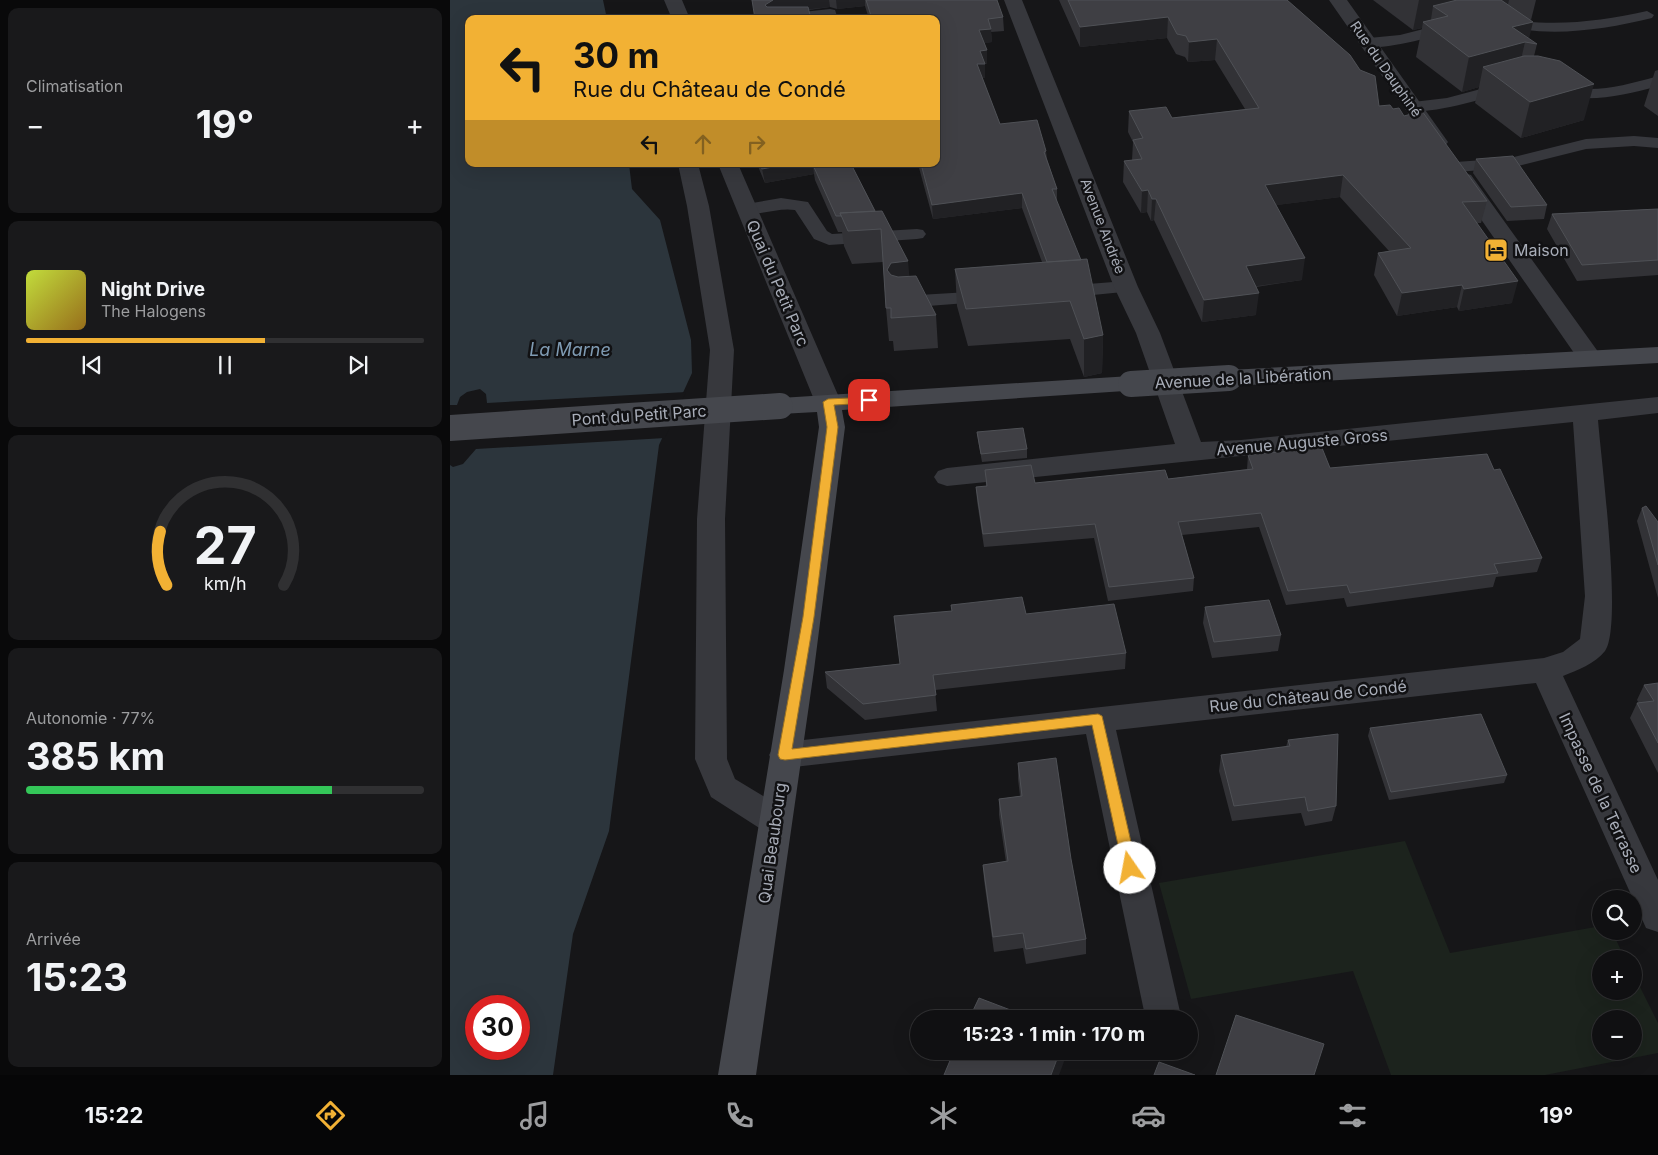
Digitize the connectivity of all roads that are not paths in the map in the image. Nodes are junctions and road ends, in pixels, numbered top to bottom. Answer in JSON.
{"nodes":[{"id":1,"x":673,"y":0,"type":"edge"},
{"id":2,"x":1013,"y":0,"type":"edge"},
{"id":3,"x":1338,"y":0,"type":"edge"},
{"id":4,"x":679,"y":15,"type":"edge"},
{"id":5,"x":1647,"y":15,"type":"dead end"},
{"id":6,"x":1486,"y":18,"type":"edge"},
{"id":7,"x":1467,"y":23,"type":"edge"},
{"id":8,"x":1368,"y":43,"type":"junction"},
{"id":9,"x":1655,"y":82,"type":"dead end"},
{"id":10,"x":1526,"y":85,"type":"edge"},
{"id":11,"x":1543,"y":88,"type":"edge"},
{"id":12,"x":1413,"y":107,"type":"junction"},
{"id":13,"x":1658,"y":143,"type":"edge"},
{"id":14,"x":689,"y":167,"type":"edge"},
{"id":15,"x":729,"y":167,"type":"edge"},
{"id":16,"x":1456,"y":168,"type":"junction"},
{"id":17,"x":747,"y":209,"type":"junction"},
{"id":18,"x":918,"y":234,"type":"dead end"},
{"id":19,"x":1124,"y":281,"type":"junction"},
{"id":20,"x":1045,"y":286,"type":"edge"},
{"id":21,"x":1001,"y":296,"type":"edge"},
{"id":22,"x":902,"y":302,"type":"edge"},
{"id":23,"x":1658,"y":355,"type":"edge"},
{"id":24,"x":1590,"y":358,"type":"junction"},
{"id":25,"x":828,"y":402,"type":"junction"},
{"id":26,"x":1658,"y":405,"type":"edge"},
{"id":27,"x":1585,"y":413,"type":"junction"},
{"id":28,"x":450,"y":428,"type":"edge"},
{"id":29,"x":1191,"y":451,"type":"junction"},
{"id":30,"x":947,"y":478,"type":"dead end"},
{"id":31,"x":1545,"y":670,"type":"junction"},
{"id":32,"x":1098,"y":720,"type":"junction"},
{"id":33,"x":785,"y":755,"type":"junction"},
{"id":34,"x":776,"y":820,"type":"junction"},
{"id":35,"x":1658,"y":917,"type":"edge"},
{"id":36,"x":1162,"y":1010,"type":"edge"},
{"id":37,"x":737,"y":1075,"type":"edge"}],
"edges":[{"from":1,"to":4,"type":"street"},
{"from":2,"to":19,"type":"street","name":"Avenue Andrée"},
{"from":3,"to":8,"type":"street","name":"Rue du Dauphiné"},
{"from":5,"to":6,"type":"lane"},
{"from":7,"to":8,"type":"lane"},
{"from":8,"to":12,"type":"street","name":"Rue du Dauphiné"},
{"from":9,"to":11,"type":"lane"},
{"from":10,"to":12,"type":"lane"},
{"from":12,"to":16,"type":"street","name":"Rue du Dauphiné"},
{"from":13,"to":16,"type":"lane"},
{"from":14,"to":34,"type":"street"},
{"from":15,"to":17,"type":"street","name":"Quai du Petit Parc"},
{"from":16,"to":24,"type":"street","name":"Rue du Dauphiné"},
{"from":17,"to":18,"type":"lane"},
{"from":17,"to":25,"type":"street","name":"Quai du Petit Parc"},
{"from":19,"to":20,"type":"lane"},
{"from":19,"to":29,"type":"street","name":"Avenue Andrée"},
{"from":21,"to":22,"type":"lane"},
{"from":23,"to":24,"type":"main road","name":"Avenue de la Libération"},
{"from":24,"to":25,"type":"main road","name":"Avenue de la Libération","bridge":true},
{"from":25,"to":28,"type":"main road","name":"Pont du Petit Parc","bridge":true},
{"from":25,"to":33,"type":"main road","name":"Quai Beaubourg"},
{"from":26,"to":27,"type":"street","name":"Avenue Auguste Gross"},
{"from":27,"to":29,"type":"street","name":"Avenue Auguste Gross"},
{"from":27,"to":31,"type":"street","name":"Rue du Château de Condé"},
{"from":29,"to":30,"type":"street","name":"Avenue Auguste Gross"},
{"from":31,"to":32,"type":"street","name":"Rue du Château de Condé"},
{"from":31,"to":35,"type":"street","name":"Impasse de la Terrasse"},
{"from":32,"to":33,"type":"street","name":"Rue du Château de Condé"},
{"from":32,"to":36,"type":"street"},
{"from":33,"to":34,"type":"main road","name":"Quai Beaubourg"},
{"from":34,"to":37,"type":"main road","name":"Quai Beaubourg"}]}
